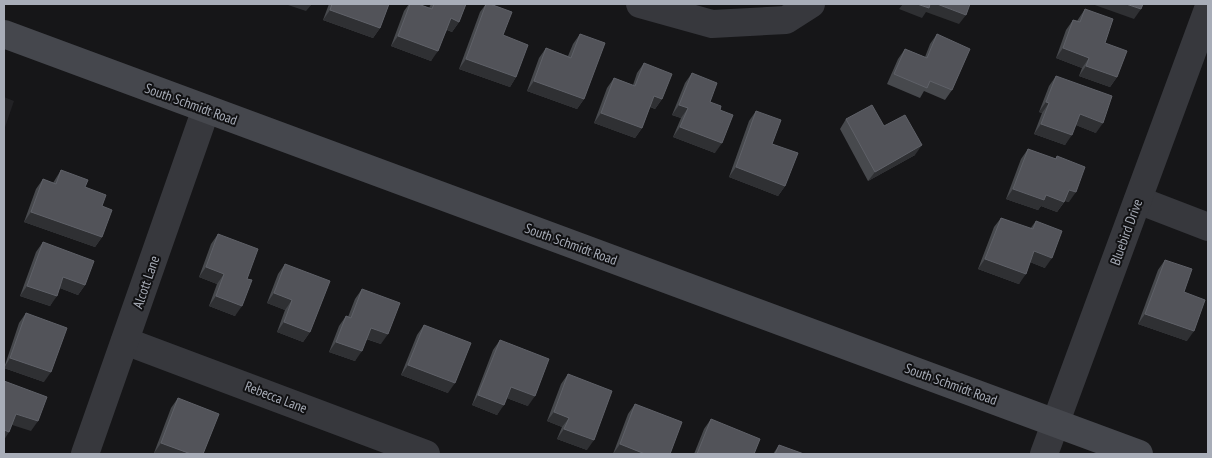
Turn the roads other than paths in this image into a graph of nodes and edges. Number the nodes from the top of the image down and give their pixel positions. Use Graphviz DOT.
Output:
graph roads {
  1 [pos="640,4"];
  2 [pos="811,4"];
  3 [pos="1208,9"];
  4 [pos="4,34"];
  5 [pos="206,109"];
  6 [pos="1138,200"];
  7 [pos="1208,227"];
  8 [pos="125,341"];
  9 [pos="1056,422"];
  10 [pos="86,454"];
  11 [pos="426,454"];
  12 [pos="1044,454"];
  13 [pos="1139,454"];
  1 -- 2 [label="street"];
  3 -- 6 [label="street, Bluebird Drive"];
  4 -- 5 [label="street, South Schmidt Road"];
  5 -- 8 [label="street, Alcott Lane"];
  5 -- 9 [label="street, South Schmidt Road"];
  6 -- 7 [label="street"];
  6 -- 9 [label="street, Bluebird Drive"];
  8 -- 10 [label="street, Alcott Lane"];
  8 -- 11 [label="street, Rebecca Lane"];
  9 -- 12 [label="street, Bluebird Drive"];
  9 -- 13 [label="street, South Schmidt Road"];
}
